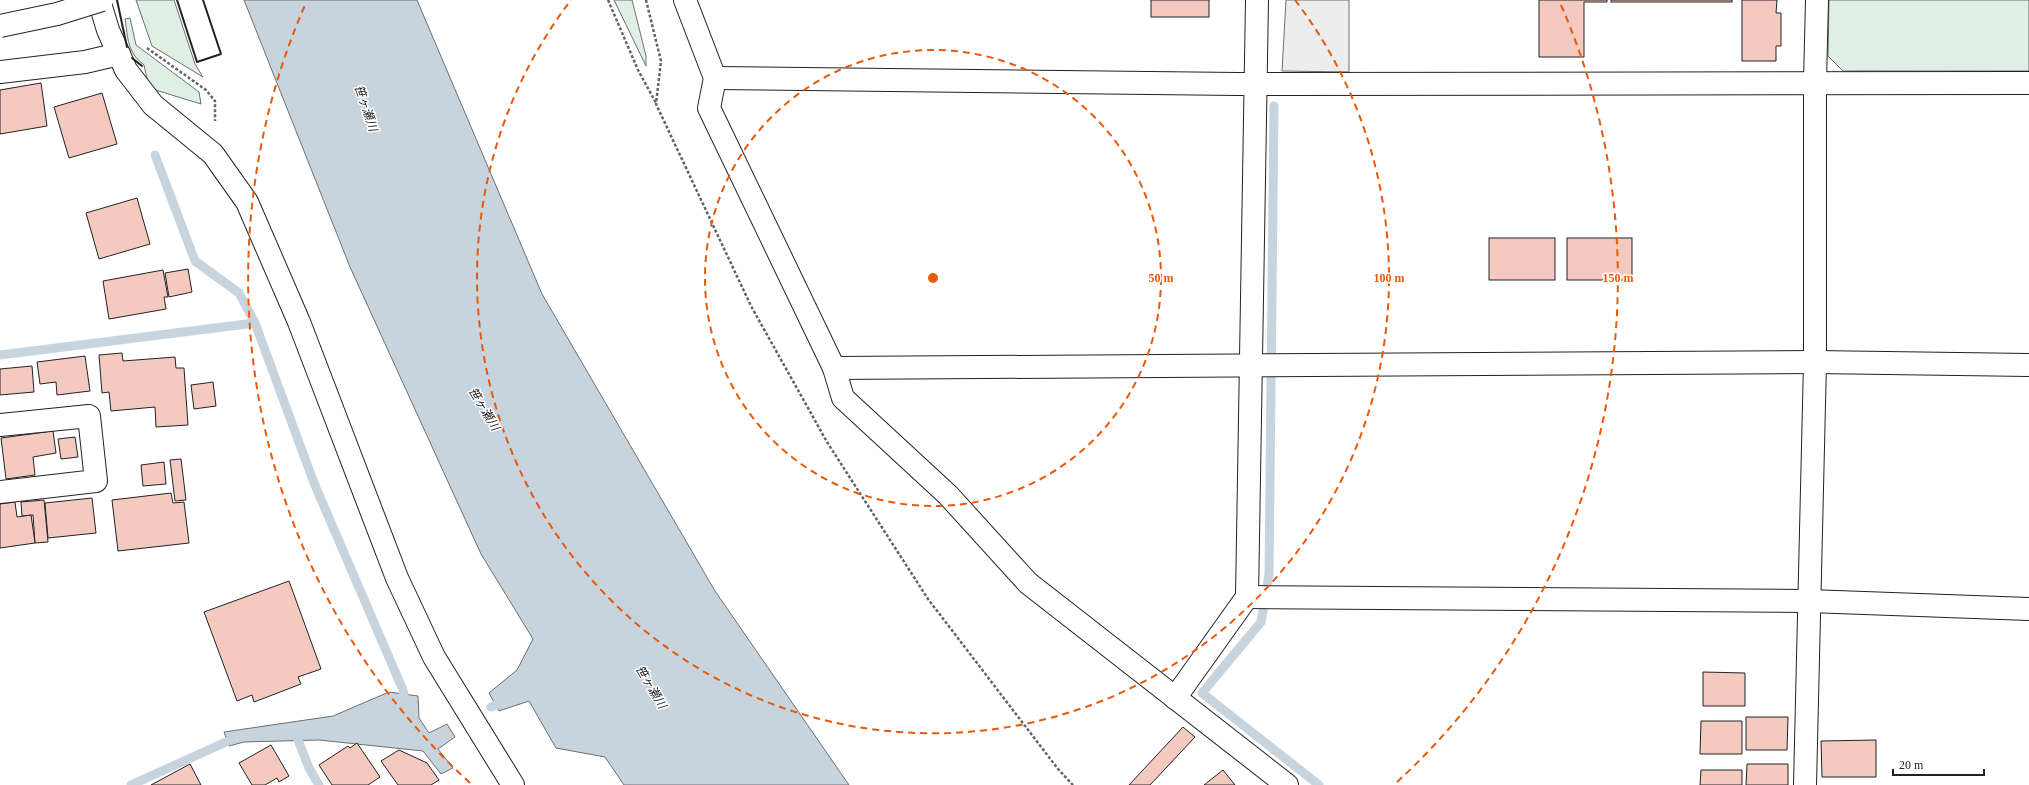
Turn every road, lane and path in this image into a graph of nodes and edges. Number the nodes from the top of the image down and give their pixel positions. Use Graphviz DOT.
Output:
graph roads {
  1 [pos="99,0"];
  2 [pos="102,0"];
  3 [pos="608,0"];
  4 [pos="646,0"];
  5 [pos="685,0"];
  6 [pos="1257,0"];
  7 [pos="1817,0"];
  8 [pos="0,26"];
  9 [pos="147,48"];
  10 [pos="119,54"];
  11 [pos="0,72"];
  12 [pos="715,78"];
  13 [pos="1815,82"];
  14 [pos="2029,83"];
  15 [pos="1255,84"];
  16 [pos="656,104"];
  17 [pos="213,154"];
  18 [pos="1815,362"];
  19 [pos="1263,365"];
  20 [pos="2029,365"];
  21 [pos="834,368"];
  22 [pos="0,425"];
  23 [pos="0,492"];
  24 [pos="1260,597"];
  25 [pos="1809,601"];
  26 [pos="2029,609"];
  27 [pos="1175,698"];
  28 [pos="513,785"];
  29 [pos="1073,785"];
  30 [pos="1287,785"];
  31 [pos="1805,785"];
  1 -- 10 [label="street"];
  2 -- 8 [label="street, bridge"];
  3 -- 16 [label="path"];
  4 -- 16 [label="path"];
  5 -- 12 [label="street"];
  6 -- 15 [label="street"];
  7 -- 13 [label="street"];
  9 -- 17 [label="path"];
  10 -- 11 [label="street"];
  10 -- 17 [label="street"];
  12 -- 15 [label="street"];
  12 -- 21 [label="street"];
  13 -- 14 [label="street"];
  13 -- 15 [label="street"];
  13 -- 18 [label="street"];
  15 -- 19 [label="street"];
  16 -- 29 [label="path"];
  17 -- 28 [label="street"];
  18 -- 19 [label="street"];
  18 -- 20 [label="street"];
  18 -- 25 [label="street"];
  19 -- 21 [label="street"];
  19 -- 24 [label="street"];
  21 -- 27 [label="street"];
  22 -- 23 [label="street"];
  24 -- 25 [label="street"];
  24 -- 27 [label="street"];
  25 -- 26 [label="street"];
  25 -- 31 [label="street"];
  27 -- 30 [label="street"];
}
